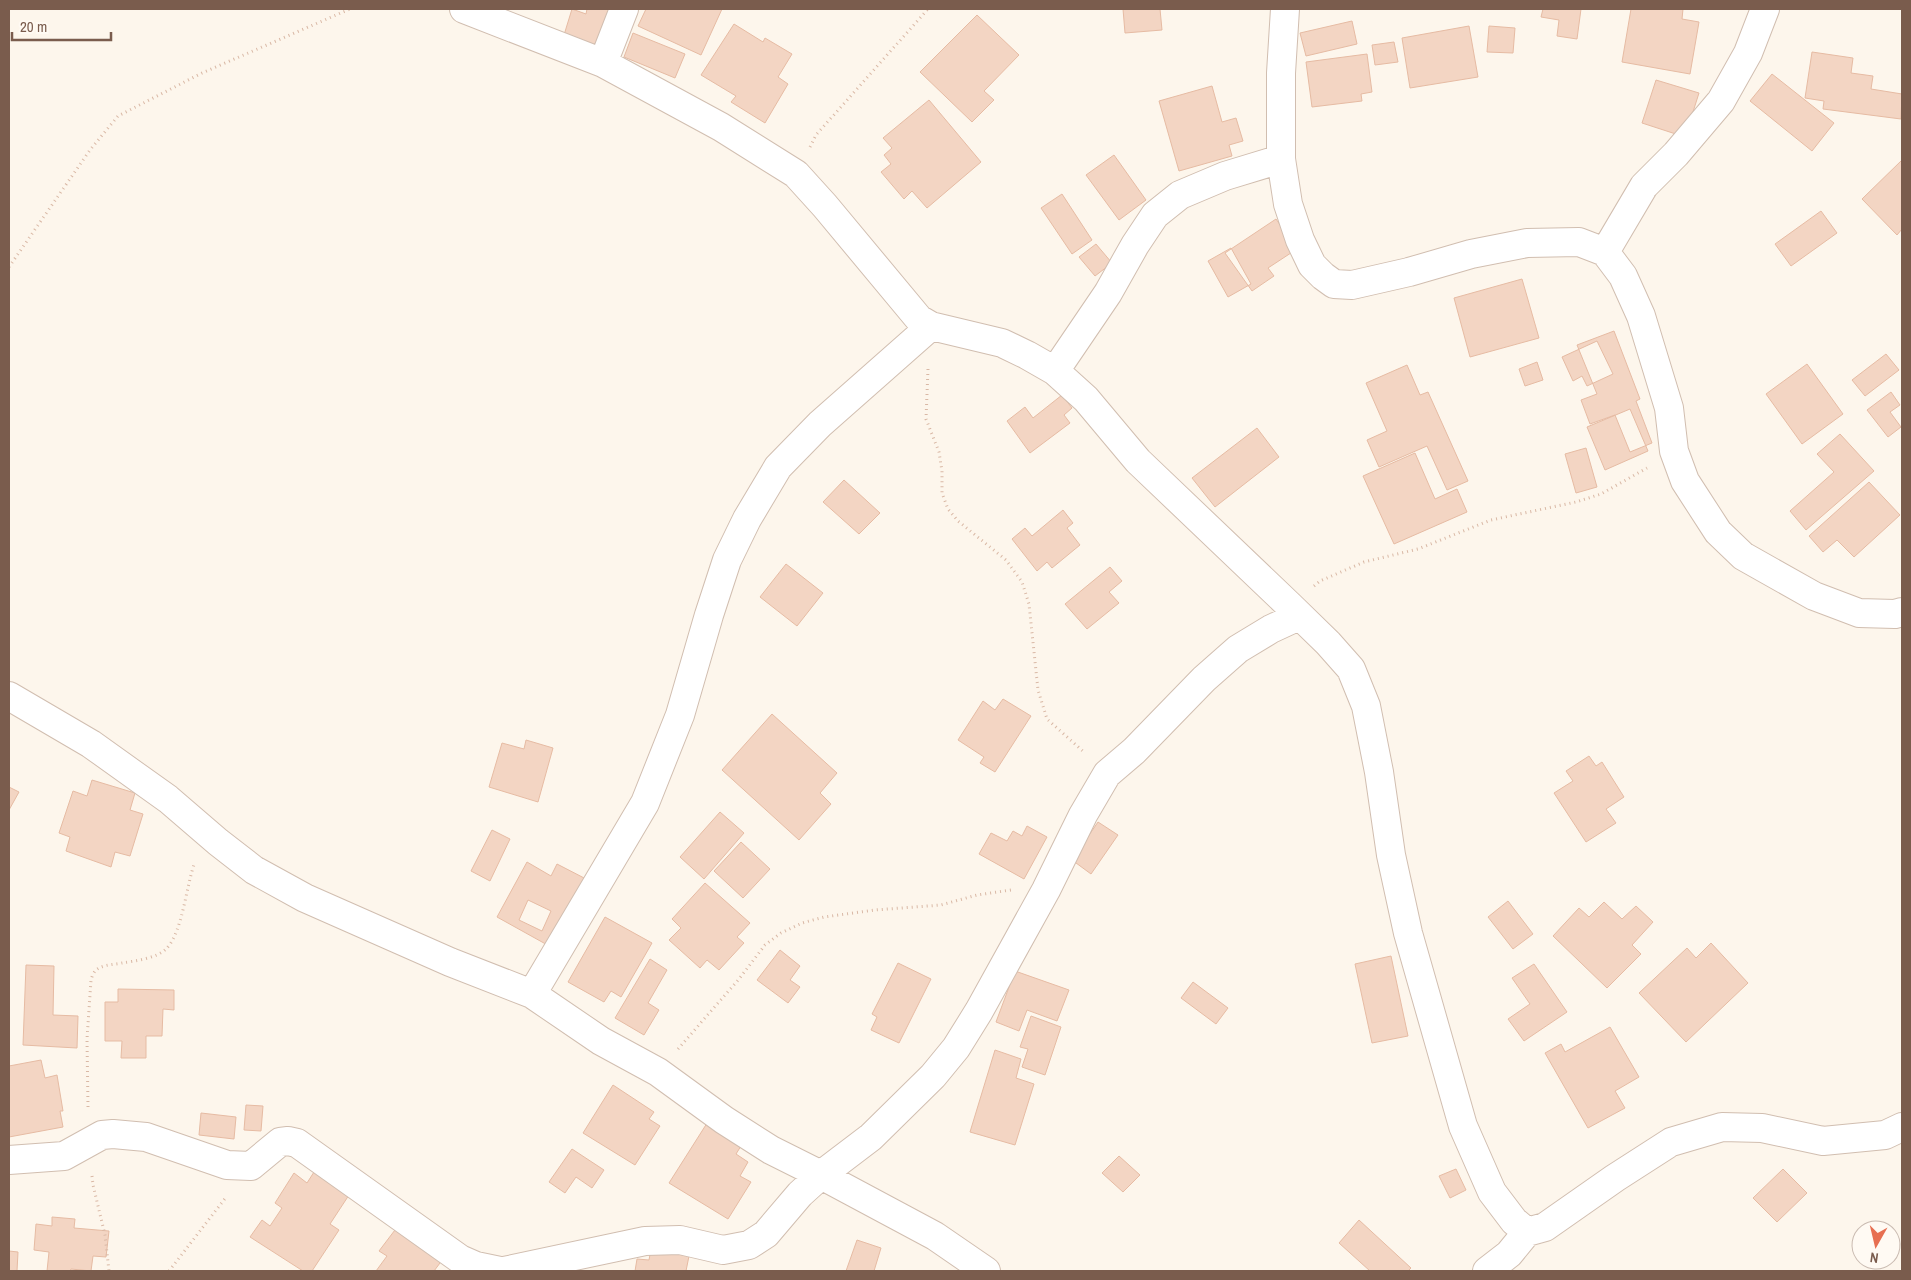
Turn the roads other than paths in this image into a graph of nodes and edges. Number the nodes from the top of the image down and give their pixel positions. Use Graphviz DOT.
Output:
graph roads {
  1 [pos="464,9"];
  2 [pos="624,9"];
  3 [pos="1285,9"];
  4 [pos="1765,9"];
  5 [pos="603,63"];
  6 [pos="1281,159"];
  7 [pos="1605,252"];
  8 [pos="924,332"];
  9 [pos="1055,371"];
  10 [pos="1295,611"];
  11 [pos="1902,612"];
  12 [pos="9,696"];
  13 [pos="532,994"];
  14 [pos="1902,1127"];
  15 [pos="9,1160"];
  16 [pos="821,1175"];
  17 [pos="1527,1232"];
  18 [pos="1496,1268"];
  19 [pos="500,1271"];
  20 [pos="504,1271"];
  21 [pos="986,1271"];
  1 -- 5 [label="street"];
  2 -- 5 [label="street"];
  3 -- 6 [label="street"];
  4 -- 7 [label="street"];
  5 -- 8 [label="street"];
  6 -- 7 [label="street"];
  6 -- 9 [label="street"];
  7 -- 11 [label="street"];
  8 -- 9 [label="street"];
  8 -- 13 [label="street"];
  9 -- 10 [label="street"];
  10 -- 16 [label="street"];
  10 -- 17 [label="street"];
  12 -- 13 [label="street"];
  13 -- 16 [label="street"];
  14 -- 17 [label="street"];
  15 -- 19 [label="street"];
  16 -- 20 [label="street"];
  16 -- 21 [label="street"];
  17 -- 18 [label="street"];
}
